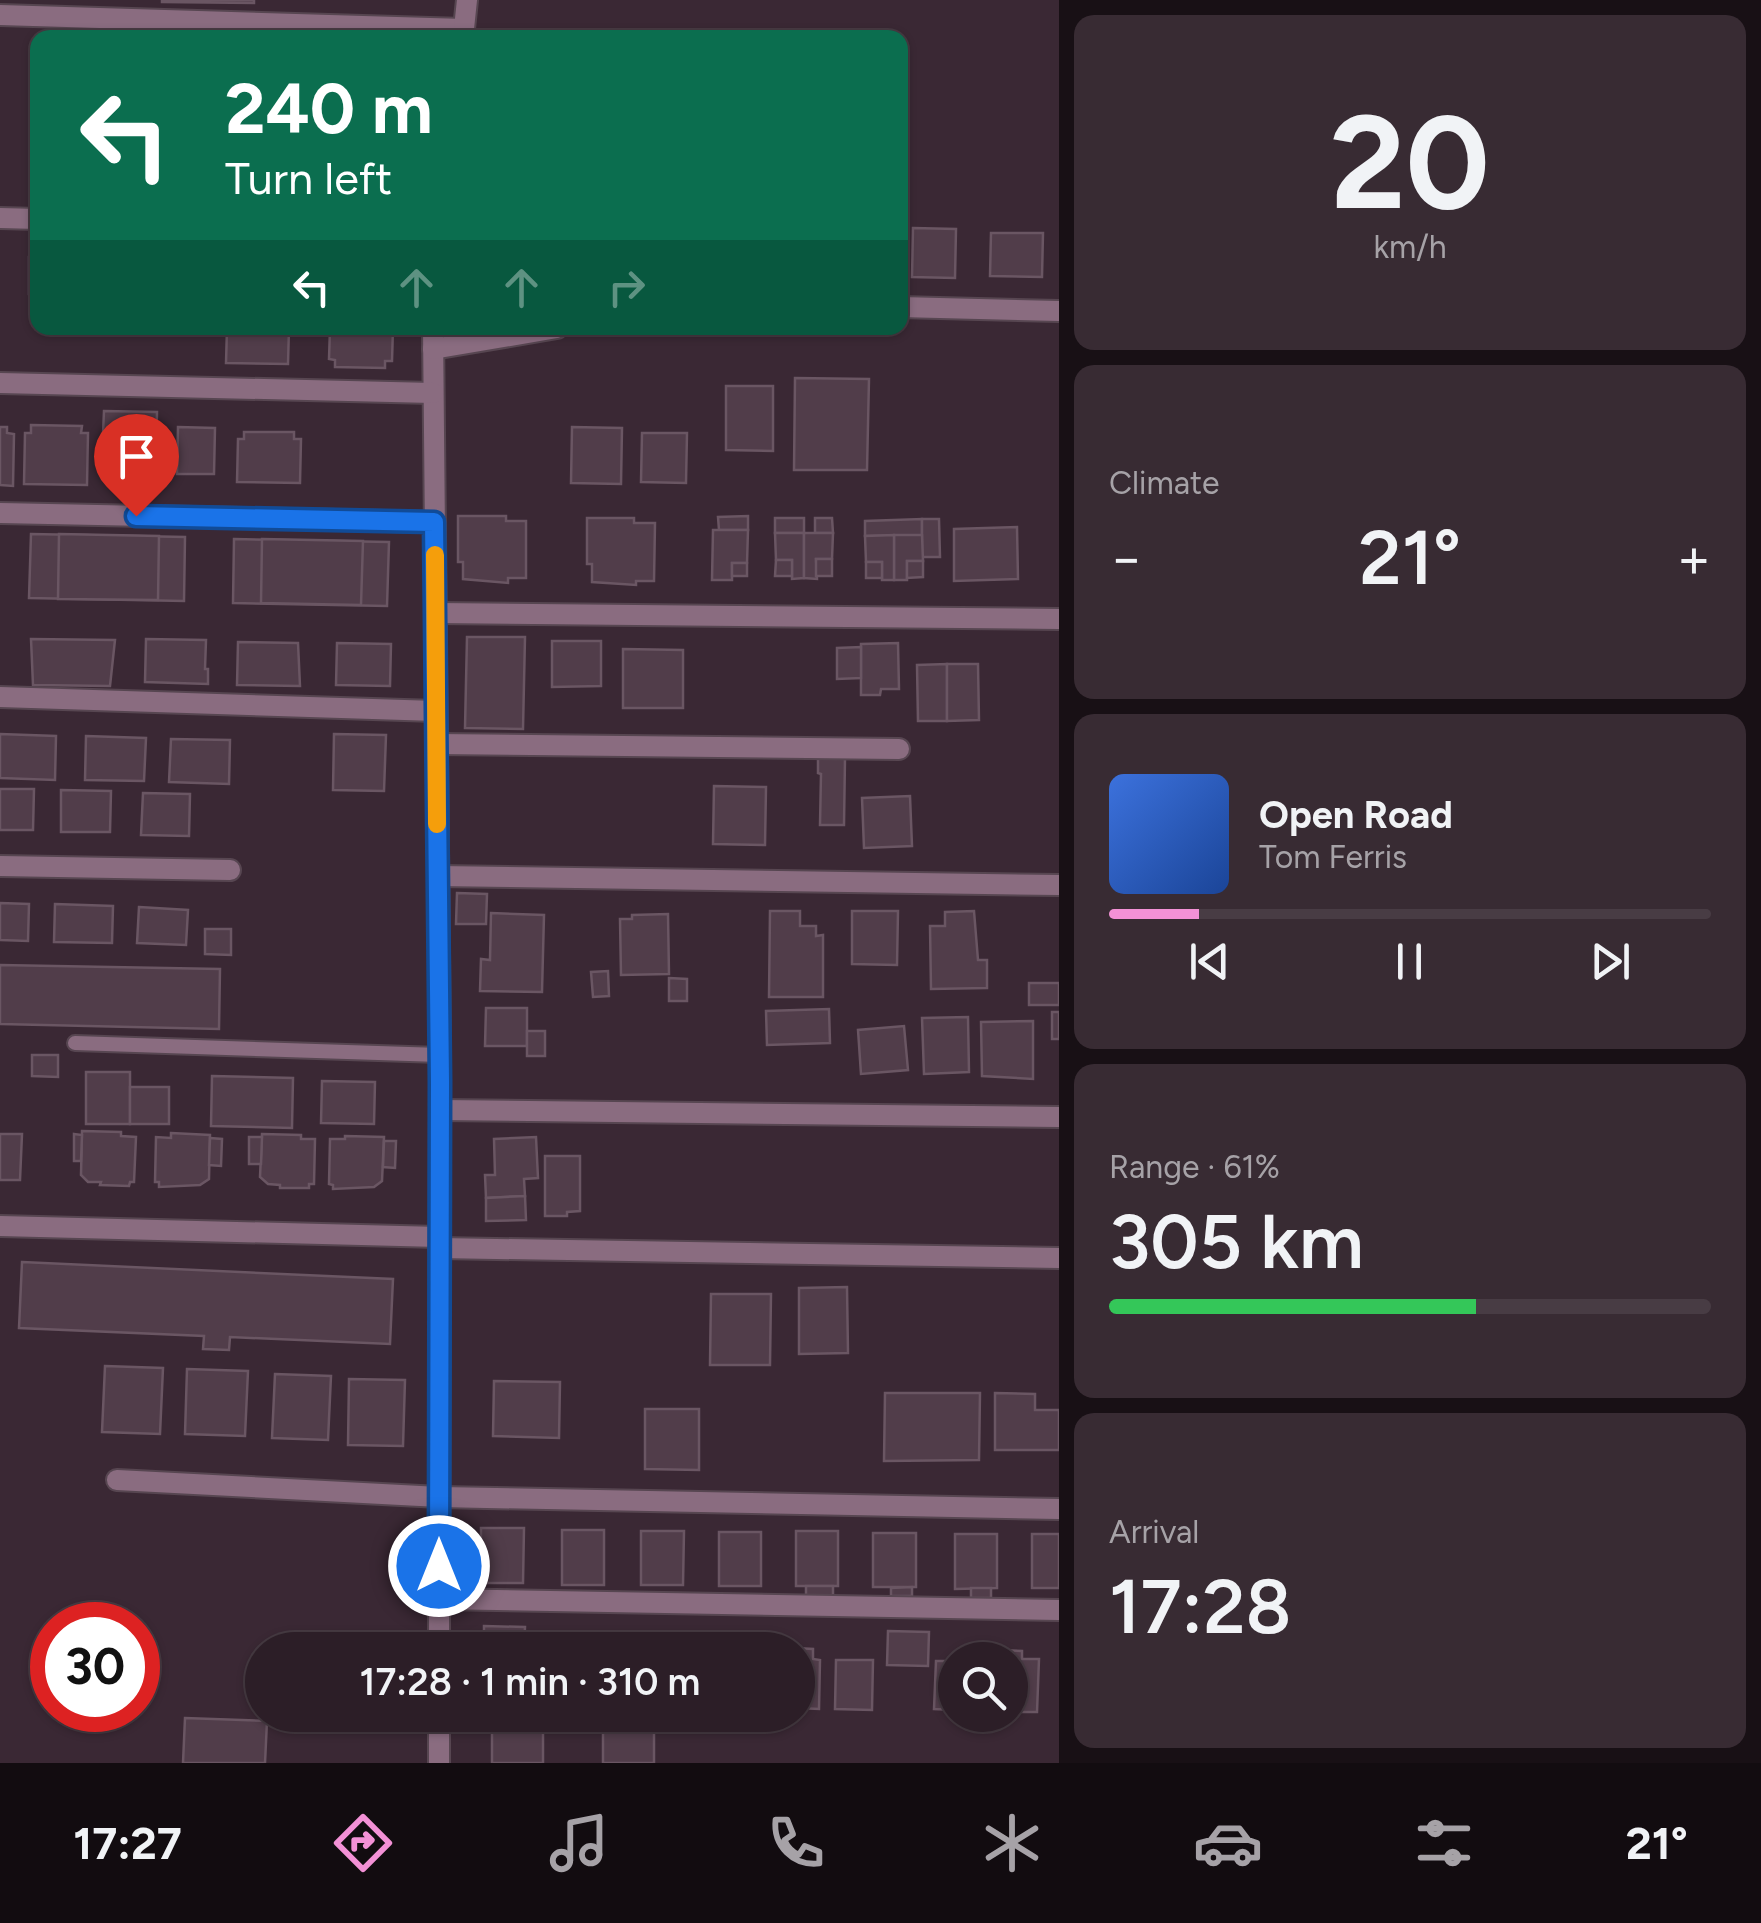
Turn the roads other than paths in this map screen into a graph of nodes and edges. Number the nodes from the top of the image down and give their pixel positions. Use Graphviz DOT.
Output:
graph roads {
  1 [pos="467,0"];
  2 [pos="0,16"];
  3 [pos="381,30"];
  4 [pos="463,30"];
  5 [pos="0,218"];
  6 [pos="30,219"];
  7 [pos="908,307"];
  8 [pos="1058,311"];
  9 [pos="471,335"];
  10 [pos="434,338"];
  11 [pos="0,383"];
  12 [pos="433,393"];
  13 [pos="0,512"];
  14 [pos="434,522"];
  15 [pos="436,613"];
  16 [pos="1058,620"];
  17 [pos="0,696"];
  18 [pos="436,711"];
  19 [pos="436,744"];
  20 [pos="899,749"];
  21 [pos="0,866"];
  22 [pos="230,870"];
  23 [pos="438,876"];
  24 [pos="1058,886"];
  25 [pos="74,1043"];
  26 [pos="440,1055"];
  27 [pos="440,1110"];
  28 [pos="1058,1117"];
  29 [pos="0,1226"];
  30 [pos="439,1242"];
  31 [pos="1058,1258"];
  32 [pos="117,1480"];
  33 [pos="439,1497"];
  34 [pos="1058,1509"];
  35 [pos="439,1600"];
  36 [pos="1058,1610"];
  37 [pos="439,1632"];
  38 [pos="439,1732"];
  39 [pos="439,1763"];
  1 -- 4 [label="street"];
  2 -- 3 [label="street"];
  5 -- 6 [label="street"];
  7 -- 8 [label="street"];
  9 -- 10 [label="street"];
  10 -- 12 [label="street"];
  11 -- 12 [label="street"];
  12 -- 14 [label="street"];
  13 -- 14 [label="street"];
  14 -- 15 [label="street"];
  15 -- 16 [label="street"];
  15 -- 18 [label="street"];
  17 -- 18 [label="street"];
  18 -- 19 [label="street"];
  19 -- 20 [label="street"];
  19 -- 23 [label="street"];
  21 -- 22 [label="street"];
  23 -- 24 [label="street"];
  23 -- 26 [label="street"];
  25 -- 26 [label="lane"];
  26 -- 27 [label="street"];
  27 -- 28 [label="street"];
  27 -- 30 [label="street"];
  29 -- 30 [label="street"];
  30 -- 31 [label="street"];
  30 -- 33 [label="street"];
  32 -- 33 [label="street"];
  33 -- 34 [label="street"];
  33 -- 35 [label="street"];
  35 -- 36 [label="street"];
  35 -- 37 [label="street"];
  38 -- 39 [label="street"];
}
